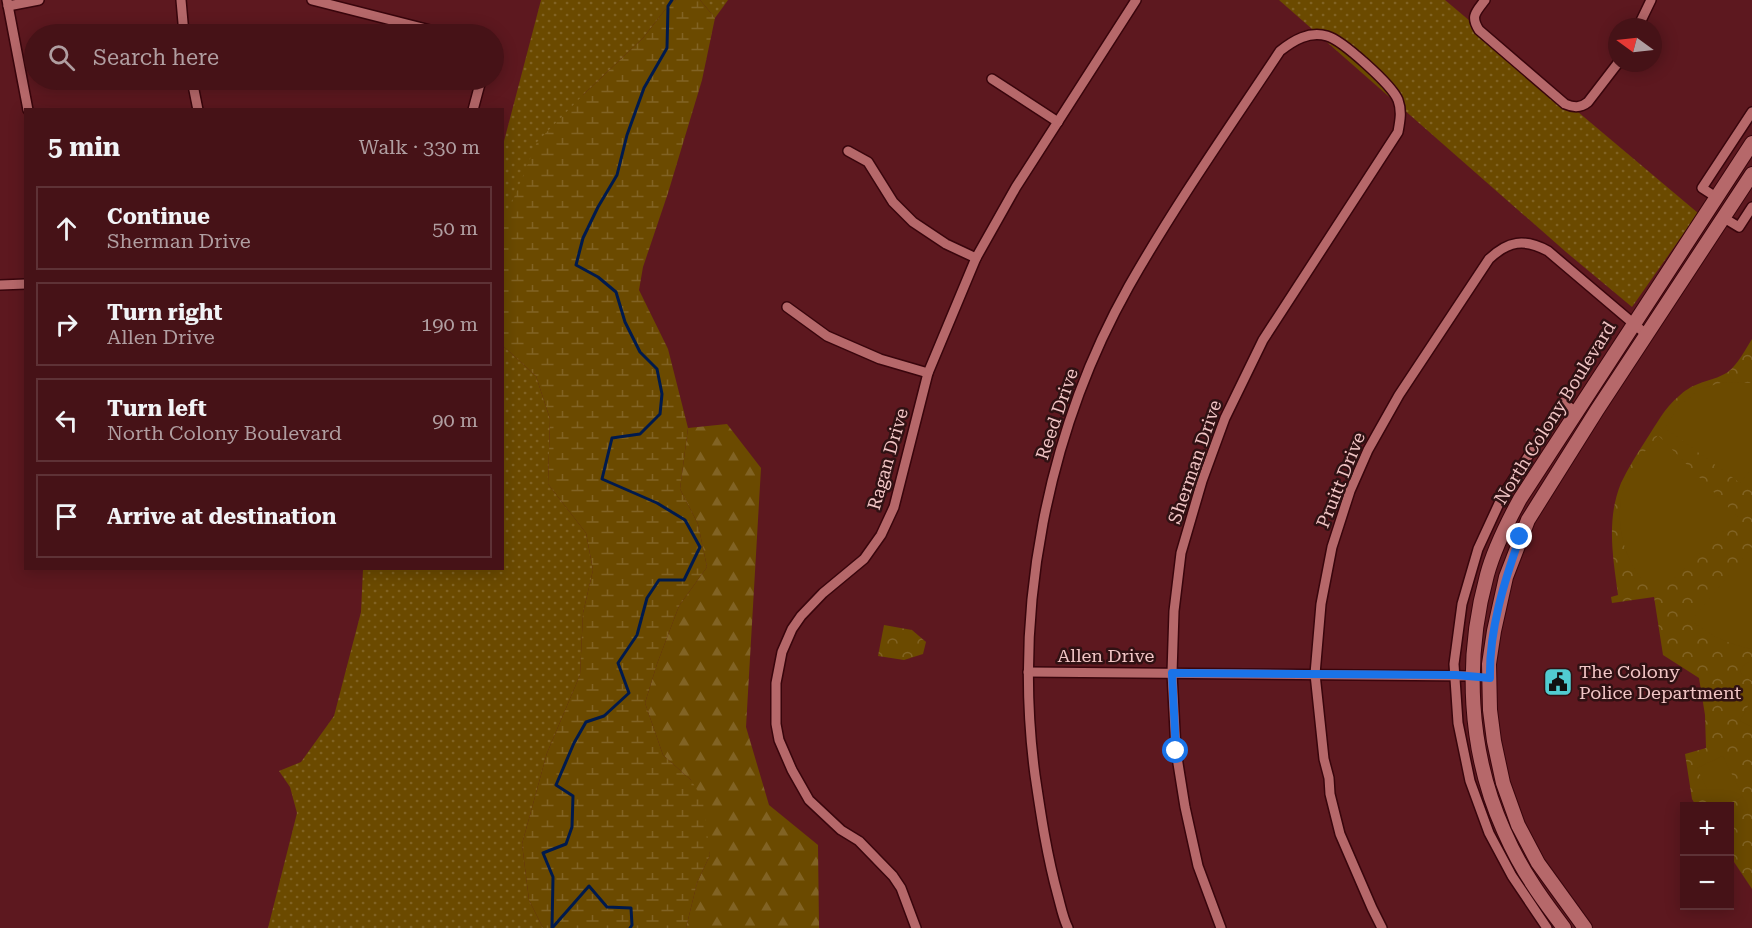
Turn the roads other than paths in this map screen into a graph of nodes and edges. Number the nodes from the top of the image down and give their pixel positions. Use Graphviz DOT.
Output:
graph roads {
  1 [pos="39,0"];
  2 [pos="181,0"];
  3 [pos="312,0"];
  4 [pos="1136,0"];
  5 [pos="1485,0"];
  6 [pos="1651,0"];
  7 [pos="8,3"];
  8 [pos="1642,18"];
  9 [pos="183,24"];
  10 [pos="407,24"];
  11 [pos="1362,61"];
  12 [pos="1611,72"];
  13 [pos="992,79"];
  14 [pos="24,89"];
  15 [pos="24,90"];
  16 [pos="194,90"];
  17 [pos="478,90"];
  18 [pos="28,108"];
  19 [pos="198,108"];
  20 [pos="474,108"];
  21 [pos="1752,112"];
  22 [pos="1058,122"];
  23 [pos="1752,143"];
  24 [pos="848,151"];
  25 [pos="1752,174"];
  26 [pos="1716,197"];
  27 [pos="1752,207"];
  28 [pos="1724,218"];
  29 [pos="976,258"];
  30 [pos="24,284"];
  31 [pos="0,285"];
  32 [pos="787,307"];
  33 [pos="1634,323"];
  34 [pos="1647,335"];
  35 [pos="928,374"];
  36 [pos="1576,412"];
  37 [pos="1028,672"];
  38 [pos="1172,673"];
  39 [pos="1315,674"];
  40 [pos="1454,675"];
  41 [pos="1472,676"];
  42 [pos="1490,678"];
  43 [pos="916,928"];
  44 [pos="1068,928"];
  45 [pos="1221,928"];
  46 [pos="1382,928"];
  47 [pos="1547,928"];
  48 [pos="1564,928"];
  49 [pos="1585,928"];
  1 -- 7 [label="street"];
  2 -- 9 [label="street"];
  3 -- 10 [label="street"];
  4 -- 22 [label="street, Ragan Drive"];
  5 -- 12 [label="street"];
  6 -- 8 [label="street"];
  7 -- 14 [label="street"];
  11 -- 37 [label="street, Reed Drive"];
  11 -- 38 [label="street, Sherman Drive"];
  13 -- 22 [label="street"];
  15 -- 18 [label="street"];
  16 -- 19 [label="street"];
  17 -- 20 [label="street"];
  21 -- 26 [label="street"];
  22 -- 29 [label="street, Ragan Drive"];
  23 -- 26 [label="main road, North Colony Boulevard"];
  24 -- 29 [label="street"];
  25 -- 28 [label="main road, North Colony Boulevard"];
  26 -- 33 [label="main road, North Colony Boulevard"];
  27 -- 28 [label="street"];
  28 -- 34 [label="main road, North Colony Boulevard"];
  29 -- 35 [label="street, Ragan Drive"];
  30 -- 31 [label="street"];
  32 -- 35 [label="street"];
  33 -- 34 [label="street, Pruitt Drive"];
  33 -- 36 [label="main road, North Colony Boulevard"];
  33 -- 39 [label="street, Pruitt Drive"];
  34 -- 42 [label="main road, North Colony Boulevard"];
  35 -- 43 [label="street, Ragan Drive"];
  36 -- 40 [label="street"];
  36 -- 41 [label="main road, North Colony Boulevard"];
  37 -- 38 [label="street, Allen Drive"];
  37 -- 44 [label="street, Reed Drive"];
  38 -- 39 [label="street, Allen Drive"];
  38 -- 45 [label="street, Sherman Drive"];
  39 -- 40 [label="street, Allen Drive"];
  39 -- 46 [label="street, Pruitt Drive"];
  40 -- 41 [label="street, Allen Drive"];
  40 -- 47 [label="street"];
  41 -- 42 [label="main road"];
  41 -- 48 [label="main road, North Colony Boulevard"];
  42 -- 49 [label="main road, North Colony Boulevard"];
}
